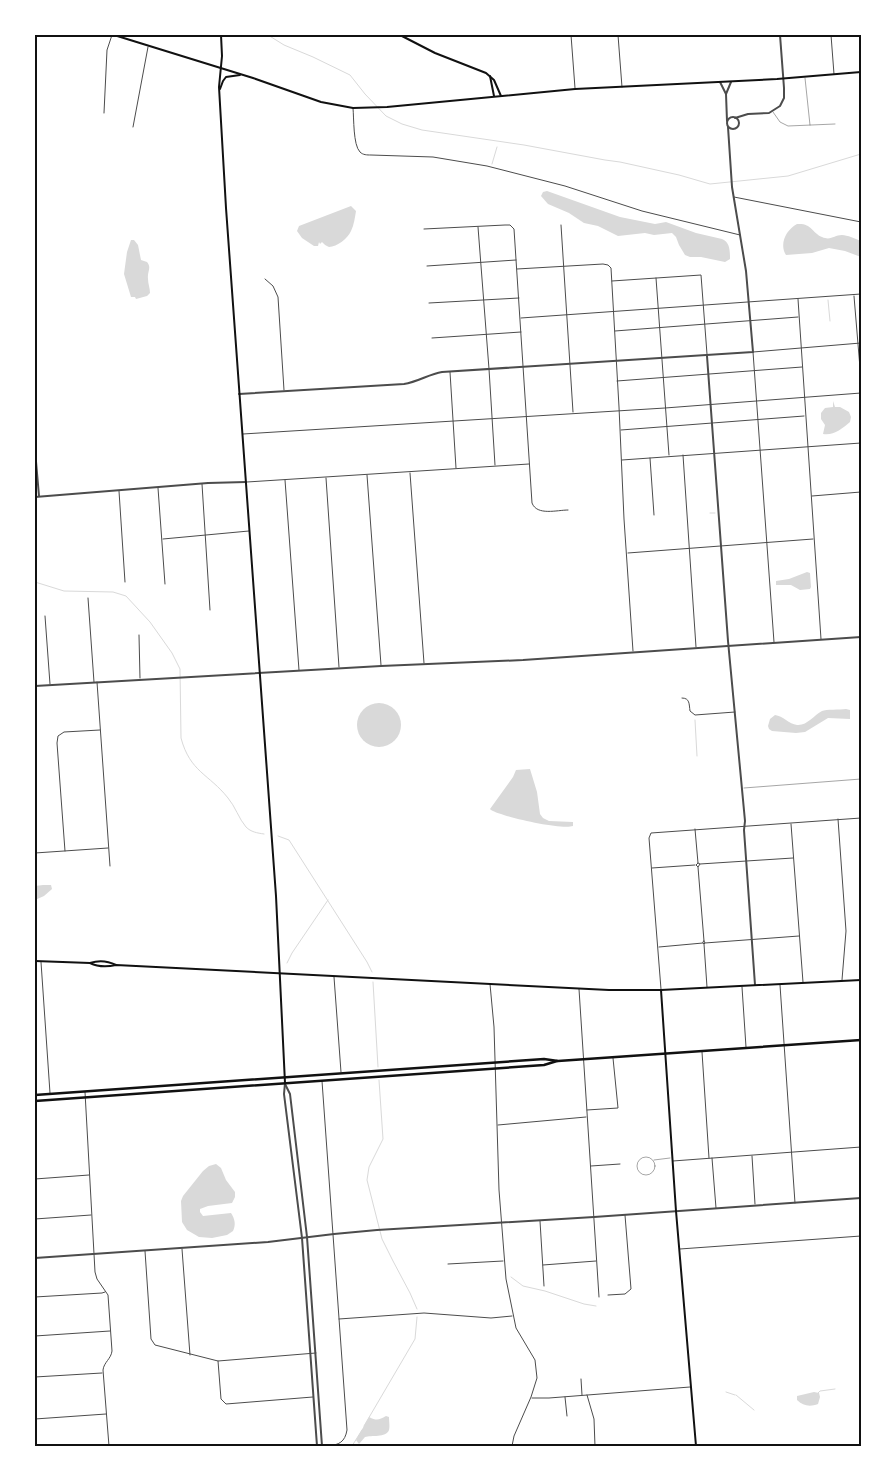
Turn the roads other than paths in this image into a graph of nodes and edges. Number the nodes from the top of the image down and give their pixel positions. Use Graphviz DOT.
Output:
graph roads {
  1 [pos="113,35"];
  2 [pos="221,35"];
  3 [pos="400,35"];
  4 [pos="571,35"];
  5 [pos="618,35"];
  6 [pos="780,35"];
  7 [pos="831,35"];
  8 [pos="148,46"];
  9 [pos="220,68"];
  10 [pos="861,72"];
  11 [pos="834,74"];
  12 [pos="243,75"];
  13 [pos="490,76"];
  14 [pos="804,76"];
  15 [pos="784,78"];
  16 [pos="720,81"];
  17 [pos="731,81"];
  18 [pos="622,87"];
  19 [pos="575,89"];
  20 [pos="219,94"];
  21 [pos="726,94"];
  22 [pos="494,96"];
  23 [pos="501,96"];
  24 [pos="354,108"];
  25 [pos="727,110"];
  26 [pos="772,111"];
  27 [pos="104,113"];
  28 [pos="734,117"];
  29 [pos="742,117"];
  30 [pos="727,121"];
  31 [pos="738,122"];
  32 [pos="835,124"];
  33 [pos="728,126"];
  34 [pos="810,126"];
  35 [pos="133,127"];
  36 [pos="734,128"];
  37 [pos="728,134"];
  38 [pos="733,197"];
  39 [pos="861,222"];
  40 [pos="561,225"];
  41 [pos="478,226"];
  42 [pos="424,229"];
  43 [pos="740,234"];
  44 [pos="516,260"];
  45 [pos="480,263"];
  46 [pos="427,266"];
  47 [pos="565,266"];
  48 [pos="517,269"];
  49 [pos="656,278"];
  50 [pos="265,279"];
  51 [pos="611,281"];
  52 [pos="854,294"];
  53 [pos="861,294"];
  54 [pos="519,298"];
  55 [pos="798,299"];
  56 [pos="483,300"];
  57 [pos="749,302"];
  58 [pos="428,303"];
  59 [pos="704,306"];
  60 [pos="658,309"];
  61 [pos="613,312"];
  62 [pos="568,315"];
  63 [pos="799,317"];
  64 [pos="521,318"];
  65 [pos="751,320"];
  66 [pos="705,324"];
  67 [pos="659,327"];
  68 [pos="614,331"];
  69 [pos="522,332"];
  70 [pos="487,334"];
  71 [pos="432,338"];
  72 [pos="861,343"];
  73 [pos="858,344"];
  74 [pos="801,348"];
  75 [pos="753,352"];
  76 [pos="707,356"];
  77 [pos="662,359"];
  78 [pos="616,361"];
  79 [pos="570,364"];
  80 [pos="523,367"];
  81 [pos="803,367"];
  82 [pos="489,369"];
  83 [pos="754,370"];
  84 [pos="450,371"];
  85 [pos="708,374"];
  86 [pos="663,377"];
  87 [pos="861,380"];
  88 [pos="618,381"];
  89 [pos="284,391"];
  90 [pos="861,393"];
  91 [pos="239,394"];
  92 [pos="805,398"];
  93 [pos="757,401"];
  94 [pos="711,405"];
  95 [pos="665,408"];
  96 [pos="619,411"];
  97 [pos="573,413"];
  98 [pos="526,416"];
  99 [pos="805,416"];
  100 [pos="492,418"];
  101 [pos="758,420"];
  102 [pos="453,421"];
  103 [pos="712,423"];
  104 [pos="666,427"];
  105 [pos="620,430"];
  106 [pos="242,434"];
  107 [pos="861,442"];
  108 [pos="807,447"];
  109 [pos="760,449"];
  110 [pos="35,450"];
  111 [pos="714,453"];
  112 [pos="683,455"];
  113 [pos="669,456"];
  114 [pos="650,458"];
  115 [pos="622,460"];
  116 [pos="529,464"];
  117 [pos="495,466"];
  118 [pos="456,469"];
  119 [pos="410,472"];
  120 [pos="367,475"];
  121 [pos="326,478"];
  122 [pos="285,480"];
  123 [pos="246,482"];
  124 [pos="202,484"];
  125 [pos="158,488"];
  126 [pos="119,490"];
  127 [pos="861,492"];
  128 [pos="39,496"];
  129 [pos="811,496"];
  130 [pos="35,497"];
  131 [pos="568,510"];
  132 [pos="654,514"];
  133 [pos="249,531"];
  134 [pos="205,535"];
  135 [pos="162,539"];
  136 [pos="814,539"];
  137 [pos="767,542"];
  138 [pos="721,546"];
  139 [pos="689,548"];
  140 [pos="626,553"];
  141 [pos="126,582"];
  142 [pos="165,584"];
  143 [pos="88,598"];
  144 [pos="210,610"];
  145 [pos="45,616"];
  146 [pos="139,635"];
  147 [pos="861,637"];
  148 [pos="821,639"];
  149 [pos="774,643"];
  150 [pos="729,646"];
  151 [pos="696,648"];
  152 [pos="633,652"];
  153 [pos="424,664"];
  154 [pos="380,666"];
  155 [pos="339,668"];
  156 [pos="299,671"];
  157 [pos="260,672"];
  158 [pos="140,679"];
  159 [pos="95,682"];
  160 [pos="50,684"];
  161 [pos="35,686"];
  162 [pos="682,698"];
  163 [pos="735,712"];
  164 [pos="100,730"];
  165 [pos="861,779"];
  166 [pos="742,788"];
  167 [pos="861,818"];
  168 [pos="838,819"];
  169 [pos="791,823"];
  170 [pos="744,826"];
  171 [pos="695,829"];
  172 [pos="109,848"];
  173 [pos="65,851"];
  174 [pos="35,853"];
  175 [pos="794,858"];
  176 [pos="746,862"];
  177 [pos="698,865"];
  178 [pos="110,866"];
  179 [pos="651,868"];
  180 [pos="800,936"];
  181 [pos="752,939"];
  182 [pos="704,943"];
  183 [pos="657,947"];
  184 [pos="35,961"];
  185 [pos="41,962"];
  186 [pos="90,964"];
  187 [pos="116,965"];
  188 [pos="280,973"];
  189 [pos="334,976"];
  190 [pos="861,980"];
  191 [pos="842,981"];
  192 [pos="803,983"];
  193 [pos="490,984"];
  194 [pos="780,984"];
  195 [pos="755,985"];
  196 [pos="742,986"];
  197 [pos="707,987"];
  198 [pos="578,988"];
  199 [pos="661,990"];
  200 [pos="861,1040"];
  201 [pos="784,1045"];
  202 [pos="746,1048"];
  203 [pos="702,1051"];
  204 [pos="666,1053"];
  205 [pos="613,1057"];
  206 [pos="583,1059"];
  207 [pos="558,1061"];
  208 [pos="495,1062"];
  209 [pos="411,1068"];
  210 [pos="496,1068"];
  211 [pos="341,1073"];
  212 [pos="347,1073"];
  213 [pos="411,1074"];
  214 [pos="285,1077"];
  215 [pos="343,1079"];
  216 [pos="322,1081"];
  217 [pos="285,1083"];
  218 [pos="85,1092"];
  219 [pos="50,1094"];
  220 [pos="35,1095"];
  221 [pos="85,1098"];
  222 [pos="35,1101"];
  223 [pos="586,1110"];
  224 [pos="587,1117"];
  225 [pos="497,1125"];
  226 [pos="861,1147"];
  227 [pos="791,1152"];
  228 [pos="752,1155"];
  229 [pos="709,1158"];
  230 [pos="712,1158"];
  231 [pos="672,1159"];
  232 [pos="654,1160"];
  233 [pos="620,1164"];
  234 [pos="590,1166"];
  235 [pos="89,1175"];
  236 [pos="35,1179"];
  237 [pos="861,1198"];
  238 [pos="795,1203"];
  239 [pos="755,1206"];
  240 [pos="716,1208"];
  241 [pos="676,1211"];
  242 [pos="92,1215"];
  243 [pos="625,1215"];
  244 [pos="594,1217"];
  245 [pos="35,1219"];
  246 [pos="540,1220"];
  247 [pos="501,1223"];
  248 [pos="334,1234"];
  249 [pos="861,1236"];
  250 [pos="307,1237"];
  251 [pos="302,1238"];
  252 [pos="182,1248"];
  253 [pos="680,1249"];
  254 [pos="145,1250"];
  255 [pos="94,1254"];
  256 [pos="35,1258"];
  257 [pos="504,1261"];
  258 [pos="597,1261"];
  259 [pos="448,1264"];
  260 [pos="543,1265"];
  261 [pos="544,1286"];
  262 [pos="106,1291"];
  263 [pos="608,1295"];
  264 [pos="599,1297"];
  265 [pos="35,1298"];
  266 [pos="513,1316"];
  267 [pos="339,1318"];
  268 [pos="111,1331"];
  269 [pos="35,1336"];
  270 [pos="311,1354"];
  271 [pos="316,1354"];
  272 [pos="190,1355"];
  273 [pos="218,1360"];
  274 [pos="103,1373"];
  275 [pos="35,1377"];
  276 [pos="581,1379"];
  277 [pos="691,1387"];
  278 [pos="582,1395"];
  279 [pos="587,1395"];
  280 [pos="565,1396"];
  281 [pos="314,1397"];
  282 [pos="531,1397"];
  283 [pos="106,1414"];
  284 [pos="567,1416"];
  285 [pos="35,1419"];
  286 [pos="109,1446"];
  287 [pos="256,1446"];
  288 [pos="286,1446"];
  289 [pos="317,1446"];
  290 [pos="322,1446"];
  291 [pos="328,1446"];
  292 [pos="512,1446"];
  293 [pos="595,1446"];
  294 [pos="696,1446"];
  1 -- 8 [label="main road"];
  1 -- 27 [label="street"];
  2 -- 9 [label="main road"];
  3 -- 13 [label="main road"];
  4 -- 19 [label="street"];
  5 -- 18 [label="street"];
  6 -- 15 [label="street"];
  7 -- 11 [label="street"];
  8 -- 9 [label="main road"];
  8 -- 35 [label="street"];
  9 -- 12 [label="main road"];
  9 -- 20 [label="main road"];
  10 -- 11 [label="main road"];
  11 -- 14 [label="main road"];
  12 -- 20 [label="main road"];
  12 -- 24 [label="main road"];
  13 -- 22 [label="main road"];
  13 -- 23 [label="main road"];
  14 -- 15 [label="main road"];
  14 -- 34 [label="lane"];
  15 -- 17 [label="main road"];
  15 -- 26 [label="street"];
  16 -- 17 [label="main road"];
  16 -- 18 [label="main road"];
  16 -- 21 [label="street"];
  17 -- 21 [label="street"];
  18 -- 19 [label="main road"];
  19 -- 23 [label="main road"];
  20 -- 91 [label="main road"];
  21 -- 25 [label="street"];
  22 -- 23 [label="main road"];
  22 -- 24 [label="main road"];
  24 -- 43 [label="street"];
  25 -- 28 [label="street"];
  25 -- 30 [label="street"];
  26 -- 29 [label="street"];
  26 -- 34 [label="lane"];
  28 -- 29 [label="street"];
  28 -- 30 [label="street"];
  28 -- 31 [label="street"];
  29 -- 31 [label="street"];
  30 -- 33 [label="street"];
  31 -- 36 [label="street"];
  32 -- 34 [label="lane"];
  33 -- 36 [label="street"];
  33 -- 37 [label="street"];
  36 -- 37 [label="street"];
  37 -- 38 [label="street"];
  38 -- 39 [label="street"];
  38 -- 43 [label="street"];
  40 -- 47 [label="street"];
  41 -- 42 [label="street"];
  41 -- 44 [label="street"];
  41 -- 45 [label="street"];
  43 -- 57 [label="street"];
  44 -- 45 [label="street"];
  44 -- 48 [label="street"];
  45 -- 46 [label="street"];
  45 -- 56 [label="street"];
  47 -- 48 [label="street"];
  47 -- 51 [label="street"];
  47 -- 62 [label="street"];
  48 -- 54 [label="street"];
  49 -- 51 [label="street"];
  49 -- 59 [label="street"];
  49 -- 60 [label="street"];
  50 -- 89 [label="street"];
  51 -- 61 [label="street"];
  52 -- 53 [label="street"];
  52 -- 55 [label="street"];
  52 -- 73 [label="street"];
  54 -- 56 [label="street"];
  54 -- 64 [label="street"];
  55 -- 57 [label="street"];
  55 -- 63 [label="street"];
  56 -- 58 [label="street"];
  56 -- 70 [label="street"];
  57 -- 59 [label="street"];
  57 -- 65 [label="street"];
  59 -- 60 [label="street"];
  59 -- 66 [label="street"];
  60 -- 61 [label="street"];
  60 -- 67 [label="street"];
  61 -- 62 [label="street"];
  61 -- 68 [label="street"];
  62 -- 64 [label="street"];
  62 -- 79 [label="street"];
  63 -- 65 [label="street"];
  63 -- 74 [label="street"];
  64 -- 69 [label="street"];
  65 -- 66 [label="street"];
  65 -- 75 [label="street"];
  66 -- 67 [label="street"];
  66 -- 76 [label="street"];
  67 -- 68 [label="street"];
  67 -- 77 [label="street"];
  68 -- 78 [label="street"];
  69 -- 70 [label="street"];
  69 -- 80 [label="street"];
  70 -- 71 [label="street"];
  70 -- 82 [label="street"];
  72 -- 73 [label="street"];
  73 -- 74 [label="street"];
  73 -- 87 [label="street"];
  74 -- 75 [label="street"];
  74 -- 81 [label="street"];
  75 -- 76 [label="street"];
  75 -- 83 [label="street"];
  76 -- 77 [label="street"];
  76 -- 85 [label="street"];
  77 -- 78 [label="street"];
  77 -- 86 [label="street"];
  78 -- 79 [label="street"];
  78 -- 88 [label="street"];
  79 -- 80 [label="street"];
  79 -- 97 [label="street"];
  80 -- 82 [label="street"];
  80 -- 98 [label="street"];
  81 -- 83 [label="street"];
  81 -- 92 [label="street"];
  82 -- 84 [label="street"];
  82 -- 100 [label="street"];
  83 -- 85 [label="street"];
  83 -- 93 [label="street"];
  84 -- 89 [label="street"];
  84 -- 102 [label="street"];
  85 -- 86 [label="street"];
  85 -- 94 [label="street"];
  86 -- 88 [label="street"];
  86 -- 95 [label="street"];
  88 -- 96 [label="street"];
  89 -- 91 [label="street"];
  90 -- 92 [label="street"];
  91 -- 106 [label="main road"];
  92 -- 93 [label="street"];
  92 -- 99 [label="street"];
  93 -- 94 [label="street"];
  93 -- 101 [label="street"];
  94 -- 95 [label="street"];
  94 -- 103 [label="street"];
  95 -- 96 [label="street"];
  95 -- 104 [label="street"];
  96 -- 97 [label="street"];
  96 -- 105 [label="street"];
  97 -- 98 [label="street"];
  98 -- 100 [label="street"];
  98 -- 116 [label="street"];
  99 -- 101 [label="street"];
  99 -- 108 [label="street"];
  100 -- 102 [label="street"];
  100 -- 117 [label="street"];
  101 -- 103 [label="street"];
  101 -- 109 [label="street"];
  102 -- 106 [label="street"];
  102 -- 118 [label="street"];
  103 -- 104 [label="street"];
  103 -- 111 [label="street"];
  104 -- 105 [label="street"];
  104 -- 113 [label="street"];
  105 -- 115 [label="street"];
  106 -- 123 [label="main road"];
  107 -- 108 [label="street"];
  108 -- 109 [label="street"];
  108 -- 129 [label="street"];
  109 -- 111 [label="street"];
  109 -- 137 [label="street"];
  110 -- 128 [label="street"];
  111 -- 112 [label="street"];
  111 -- 138 [label="street"];
  112 -- 113 [label="street"];
  112 -- 139 [label="street"];
  113 -- 114 [label="street"];
  114 -- 115 [label="street"];
  114 -- 132 [label="street"];
  115 -- 140 [label="street"];
  116 -- 117 [label="street"];
  116 -- 131 [label="street"];
  117 -- 118 [label="street"];
  118 -- 119 [label="street"];
  119 -- 120 [label="street"];
  119 -- 153 [label="street"];
  120 -- 121 [label="street"];
  120 -- 154 [label="street"];
  121 -- 122 [label="street"];
  121 -- 155 [label="street"];
  122 -- 123 [label="street"];
  122 -- 156 [label="street"];
  123 -- 124 [label="street"];
  123 -- 133 [label="main road"];
  124 -- 125 [label="street"];
  124 -- 134 [label="street"];
  125 -- 126 [label="street"];
  125 -- 135 [label="street"];
  126 -- 128 [label="street"];
  126 -- 141 [label="street"];
  127 -- 129 [label="street"];
  128 -- 130 [label="street"];
  129 -- 136 [label="street"];
  133 -- 134 [label="street"];
  133 -- 157 [label="main road"];
  134 -- 135 [label="street"];
  134 -- 144 [label="street"];
  135 -- 142 [label="street"];
  136 -- 137 [label="street"];
  136 -- 148 [label="street"];
  137 -- 138 [label="street"];
  137 -- 149 [label="street"];
  138 -- 139 [label="street"];
  138 -- 150 [label="street"];
  139 -- 140 [label="street"];
  139 -- 151 [label="street"];
  140 -- 152 [label="street"];
  143 -- 159 [label="street"];
  145 -- 160 [label="street"];
  146 -- 158 [label="street"];
  147 -- 148 [label="street"];
  148 -- 149 [label="street"];
  149 -- 150 [label="street"];
  150 -- 151 [label="street"];
  150 -- 163 [label="street"];
  151 -- 152 [label="street"];
  152 -- 153 [label="street"];
  153 -- 154 [label="street"];
  154 -- 155 [label="street"];
  155 -- 156 [label="street"];
  156 -- 157 [label="street"];
  157 -- 158 [label="street"];
  157 -- 188 [label="main road"];
  158 -- 159 [label="street"];
  159 -- 160 [label="street"];
  159 -- 164 [label="street"];
  160 -- 161 [label="street"];
  162 -- 163 [label="street"];
  163 -- 166 [label="street"];
  164 -- 172 [label="street"];
  164 -- 173 [label="street"];
  165 -- 166 [label="lane"];
  166 -- 170 [label="street"];
  167 -- 168 [label="street"];
  168 -- 169 [label="street"];
  168 -- 191 [label="street"];
  169 -- 170 [label="street"];
  169 -- 175 [label="street"];
  170 -- 171 [label="street"];
  170 -- 176 [label="street"];
  171 -- 177 [label="street"];
  171 -- 179 [label="street"];
  172 -- 173 [label="street"];
  172 -- 178 [label="street"];
  173 -- 174 [label="street"];
  175 -- 176 [label="street"];
  175 -- 180 [label="street"];
  176 -- 177 [label="street"];
  176 -- 181 [label="street"];
  177 -- 179 [label="street"];
  177 -- 182 [label="street"];
  179 -- 183 [label="street"];
  180 -- 181 [label="street"];
  180 -- 192 [label="street"];
  181 -- 182 [label="street"];
  181 -- 195 [label="street"];
  182 -- 183 [label="street"];
  182 -- 197 [label="street"];
  183 -- 199 [label="street"];
  184 -- 185 [label="main road"];
  185 -- 186 [label="main road"];
  185 -- 219 [label="street"];
  186 -- 187 [label="main road"];
  186 -- 187 [label="main road"];
  187 -- 188 [label="main road"];
  188 -- 189 [label="main road"];
  188 -- 214 [label="main road"];
  189 -- 193 [label="main road"];
  189 -- 211 [label="street"];
  190 -- 191 [label="main road"];
  191 -- 192 [label="main road"];
  192 -- 194 [label="main road"];
  193 -- 198 [label="main road"];
  193 -- 208 [label="street"];
  194 -- 195 [label="main road"];
  194 -- 201 [label="street"];
  195 -- 196 [label="main road"];
  196 -- 197 [label="main road"];
  196 -- 202 [label="street"];
  197 -- 199 [label="main road"];
  198 -- 199 [label="main road"];
  198 -- 206 [label="street"];
  199 -- 204 [label="main road"];
  200 -- 201 [label="main road"];
  201 -- 202 [label="main road"];
  201 -- 227 [label="street"];
  202 -- 203 [label="main road"];
  203 -- 204 [label="main road"];
  203 -- 229 [label="street"];
  204 -- 205 [label="main road"];
  204 -- 231 [label="main road"];
  205 -- 206 [label="main road"];
  205 -- 223 [label="street"];
  206 -- 207 [label="main road"];
  206 -- 223 [label="street"];
  207 -- 208 [label="main road"];
  207 -- 210 [label="main road"];
  208 -- 209 [label="main road"];
  208 -- 210 [label="street"];
  209 -- 212 [label="main road"];
  209 -- 213 [label="main road"];
  210 -- 213 [label="main road"];
  210 -- 225 [label="street"];
  211 -- 212 [label="main road"];
  211 -- 214 [label="main road"];
  212 -- 215 [label="main road"];
  213 -- 215 [label="main road"];
  214 -- 217 [label="main road"];
  214 -- 218 [label="main road"];
  215 -- 216 [label="main road"];
  216 -- 217 [label="main road"];
  216 -- 248 [label="street"];
  217 -- 221 [label="main road"];
  217 -- 250 [label="street"];
  217 -- 251 [label="street"];
  218 -- 219 [label="main road"];
  218 -- 221 [label="street"];
  219 -- 220 [label="main road"];
  221 -- 222 [label="main road"];
  221 -- 235 [label="street"];
  223 -- 224 [label="street"];
  224 -- 225 [label="street"];
  224 -- 234 [label="street"];
  225 -- 247 [label="street"];
  226 -- 227 [label="street"];
  227 -- 228 [label="street"];
  227 -- 238 [label="street"];
  228 -- 230 [label="street"];
  228 -- 239 [label="street"];
  229 -- 230 [label="street"];
  229 -- 231 [label="street"];
  230 -- 240 [label="street"];
  231 -- 232 [label="lane"];
  231 -- 241 [label="main road"];
  232 -- 232 [label="lane"];
  233 -- 234 [label="street"];
  234 -- 244 [label="street"];
  235 -- 236 [label="street"];
  235 -- 242 [label="street"];
  237 -- 238 [label="street"];
  238 -- 239 [label="street"];
  239 -- 240 [label="street"];
  240 -- 241 [label="street"];
  241 -- 243 [label="street"];
  241 -- 253 [label="main road"];
  242 -- 245 [label="street"];
  242 -- 255 [label="street"];
  243 -- 244 [label="street"];
  243 -- 263 [label="street"];
  244 -- 246 [label="street"];
  244 -- 258 [label="street"];
  246 -- 247 [label="street"];
  246 -- 260 [label="street"];
  247 -- 248 [label="street"];
  247 -- 257 [label="street"];
  248 -- 250 [label="street"];
  248 -- 267 [label="street"];
  249 -- 253 [label="street"];
  250 -- 251 [label="street"];
  250 -- 271 [label="street"];
  251 -- 252 [label="street"];
  251 -- 270 [label="street"];
  252 -- 254 [label="street"];
  252 -- 272 [label="street"];
  253 -- 277 [label="main road"];
  254 -- 255 [label="street"];
  254 -- 272 [label="street"];
  255 -- 256 [label="street"];
  255 -- 262 [label="street"];
  257 -- 259 [label="street"];
  257 -- 266 [label="street"];
  258 -- 260 [label="street"];
  258 -- 264 [label="street"];
  260 -- 261 [label="street"];
  262 -- 265 [label="street"];
  262 -- 268 [label="street"];
  266 -- 267 [label="street"];
  266 -- 282 [label="street"];
  267 -- 291 [label="street"];
  268 -- 269 [label="street"];
  268 -- 274 [label="street"];
  270 -- 271 [label="street"];
  270 -- 273 [label="street"];
  270 -- 281 [label="street"];
  271 -- 290 [label="street"];
  272 -- 273 [label="street"];
  273 -- 281 [label="street"];
  274 -- 275 [label="street"];
  274 -- 283 [label="street"];
  276 -- 278 [label="street"];
  277 -- 279 [label="street"];
  277 -- 294 [label="main road"];
  278 -- 279 [label="street"];
  278 -- 280 [label="street"];
  279 -- 293 [label="street"];
  280 -- 282 [label="street"];
  280 -- 284 [label="street"];
  281 -- 289 [label="street"];
  282 -- 292 [label="street"];
  283 -- 285 [label="street"];
  283 -- 286 [label="street"];
  287 -- 288 [label="street"];
}
